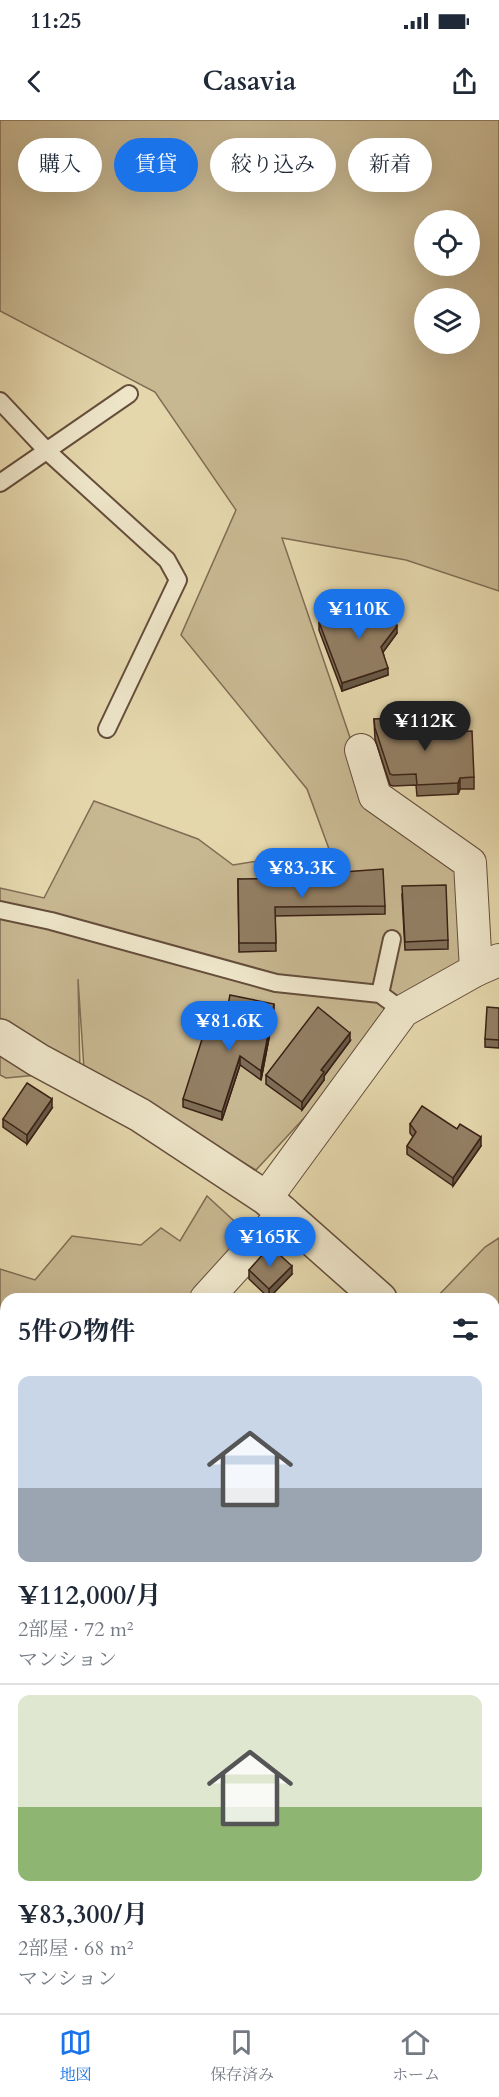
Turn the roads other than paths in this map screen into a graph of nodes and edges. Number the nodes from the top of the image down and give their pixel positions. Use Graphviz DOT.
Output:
graph roads {
  1 [pos="129,394"];
  2 [pos="0,401"];
  3 [pos="47,450"];
  4 [pos="0,483"];
  5 [pos="107,729"];
  6 [pos="361,750"];
  7 [pos="0,910"];
  8 [pos="392,939"];
  9 [pos="487,965"];
  10 [pos="391,1002"];
  11 [pos="0,1036"];
  12 [pos="275,1206"];
  13 [pos="210,1293"];
  14 [pos="373,1293"];
  1 -- 3 [label="lane"];
  2 -- 3 [label="lane"];
  3 -- 4 [label="lane"];
  3 -- 5 [label="lane"];
  6 -- 9 [label="street"];
  7 -- 10 [label="lane"];
  8 -- 10 [label="lane"];
  9 -- 10 [label="street"];
  10 -- 12 [label="street"];
  11 -- 12 [label="street"];
  12 -- 13 [label="street"];
  12 -- 14 [label="street"];
}
